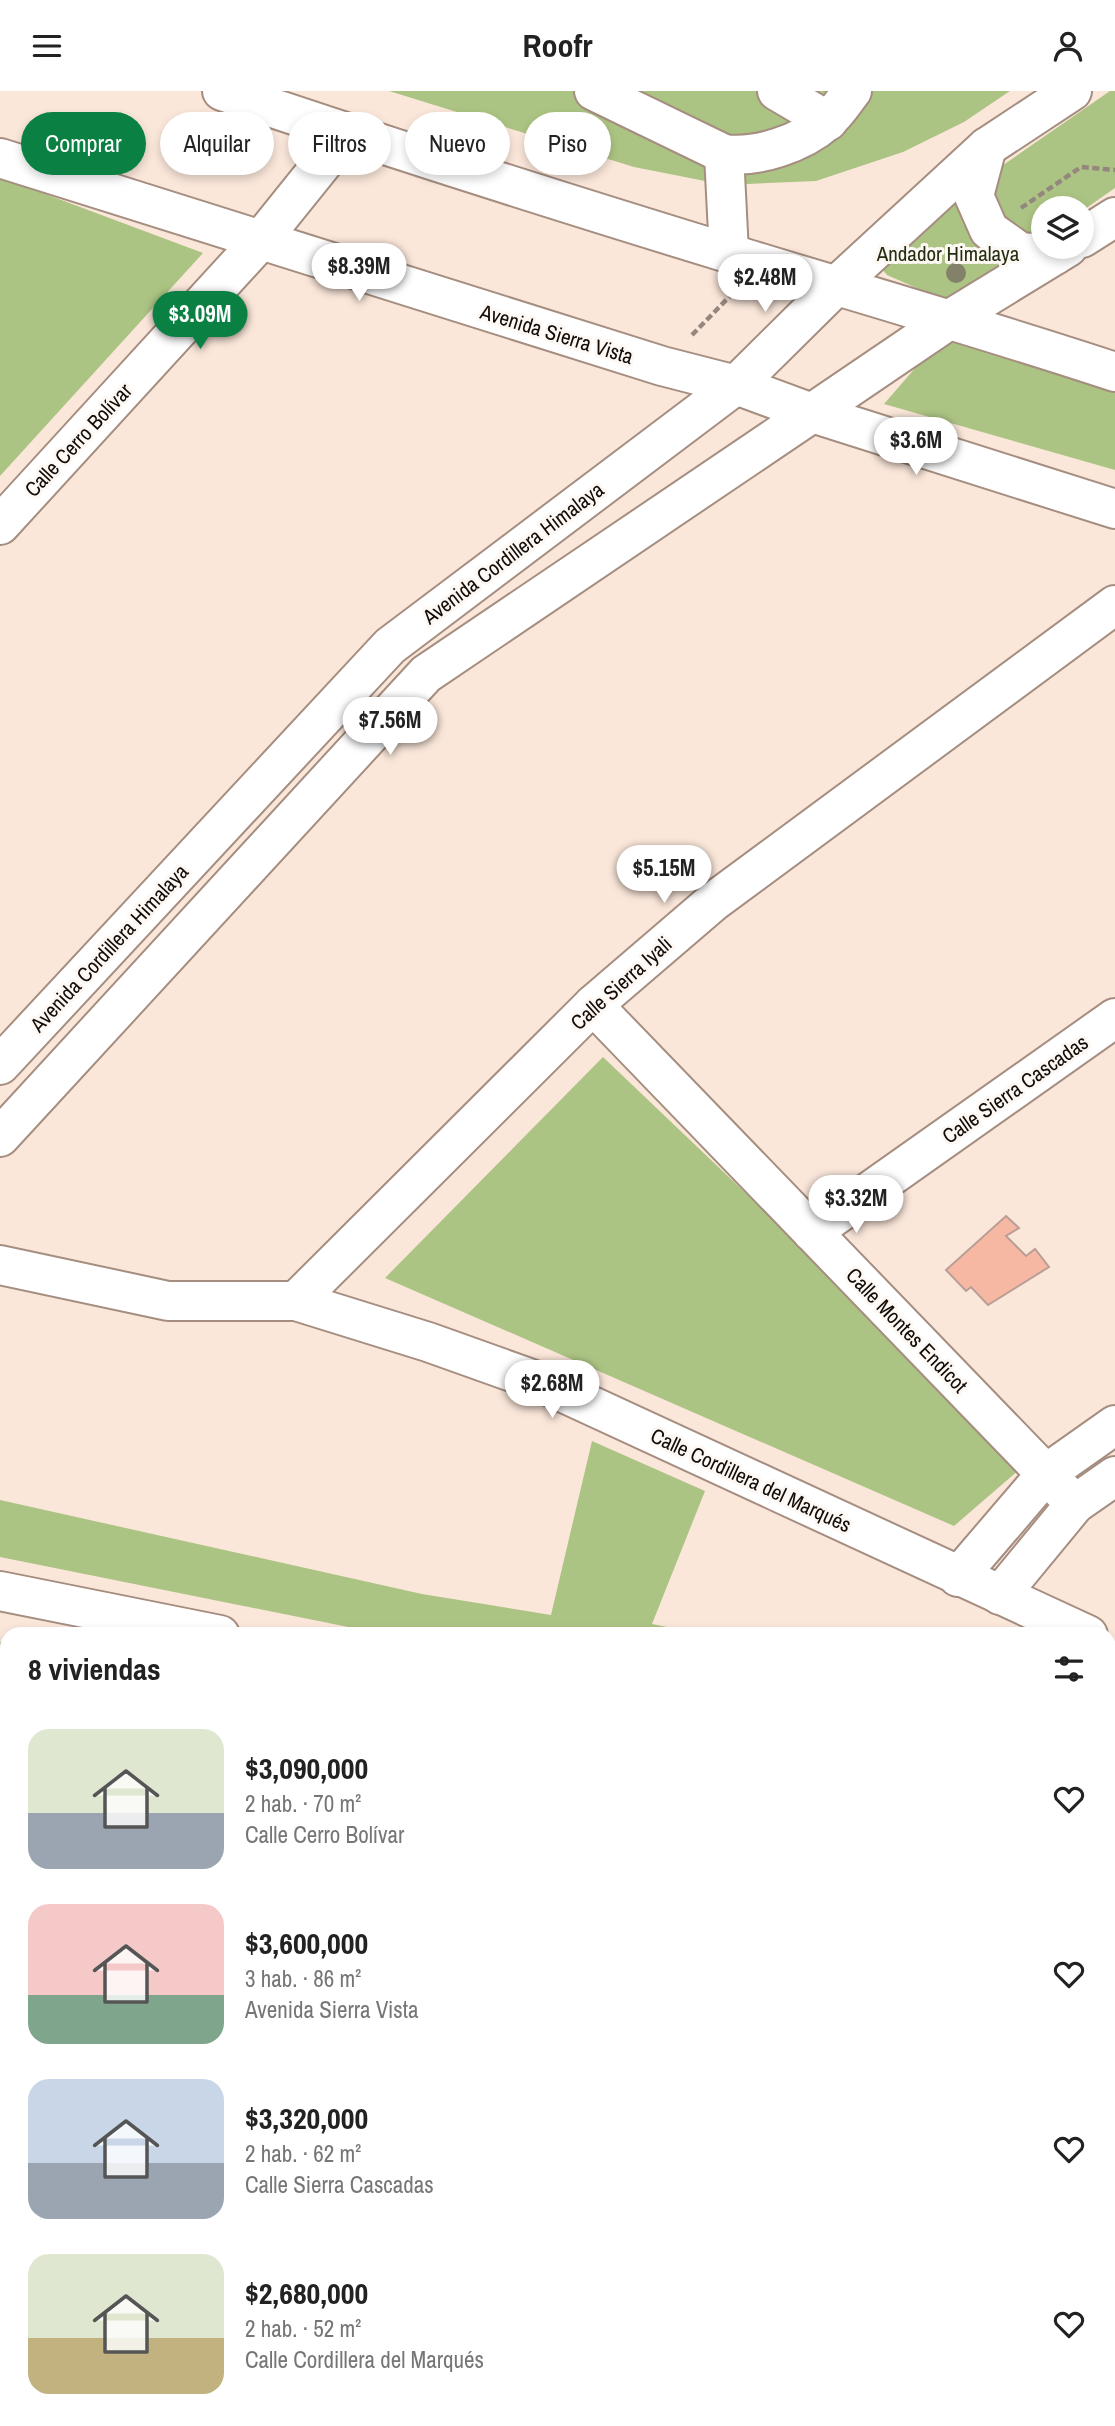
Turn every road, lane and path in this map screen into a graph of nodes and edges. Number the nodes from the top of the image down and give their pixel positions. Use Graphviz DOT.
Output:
graph roads {
  1 [pos="222,91"];
  2 [pos="594,91"];
  3 [pos="777,91"];
  4 [pos="852,91"];
  5 [pos="1072,91"];
  6 [pos="288,113"];
  7 [pos="828,121"];
  8 [pos="391,147"];
  9 [pos="987,148"];
  10 [pos="724,154"];
  11 [pos="0,157"];
  12 [pos="1115,170"];
  13 [pos="313,175"];
  14 [pos="1115,217"];
  15 [pos="989,230"];
  16 [pos="1094,230"];
  17 [pos="260,241"];
  18 [pos="1031,251"];
  19 [pos="745,258"];
  20 [pos="1048,259"];
  21 [pos="836,286"];
  22 [pos="952,318"];
  23 [pos="662,366"];
  24 [pos="1115,372"];
  25 [pos="736,385"];
  26 [pos="812,413"];
  27 [pos="1115,509"];
  28 [pos="0,525"];
  29 [pos="1115,605"];
  30 [pos="593,1005"];
  31 [pos="1115,1018"];
  32 [pos="0,1065"];
  33 [pos="0,1137"];
  34 [pos="811,1232"];
  35 [pos="0,1265"];
  36 [pos="296,1301"];
  37 [pos="1115,1425"];
  38 [pos="1047,1473"];
  39 [pos="1115,1476"];
  40 [pos="1075,1504"];
  41 [pos="958,1577"];
  42 [pos="0,1591"];
  43 [pos="1000,1595"];
  44 [pos="180,1627"];
  45 [pos="1070,1627"];
  1 -- 6 [label="street"];
  2 -- 10 [label="street"];
  3 -- 7 [label="street"];
  4 -- 7 [label="street"];
  5 -- 9 [label="street, Avenida Cordillera Himalaya"];
  7 -- 10 [label="street"];
  8 -- 19 [label="street"];
  9 -- 15 [label="street"];
  9 -- 21 [label="street, Avenida Cordillera Himalaya"];
  10 -- 19 [label="street"];
  11 -- 17 [label="street, Avenida Sierra Vista"];
  12 -- 15 [label="path"];
  13 -- 17 [label="street, Calle Cerro Bolívar"];
  14 -- 16 [label="street"];
  15 -- 18 [label="street"];
  17 -- 23 [label="street, Avenida Sierra Vista"];
  17 -- 28 [label="street, Calle Cerro Bolívar"];
  19 -- 21 [label="street"];
  19 -- 23 [label="path"];
  20 -- 22 [label="street"];
  21 -- 22 [label="street"];
  21 -- 25 [label="street, Avenida Cordillera Himalaya"];
  22 -- 24 [label="street"];
  22 -- 26 [label="street"];
  23 -- 25 [label="street, Avenida Sierra Vista"];
  25 -- 26 [label="street, Avenida Sierra Vista"];
  25 -- 32 [label="street, Avenida Cordillera Himalaya"];
  26 -- 27 [label="street, Avenida Sierra Vista"];
  26 -- 33 [label="street"];
  29 -- 30 [label="street, Calle Sierra Iyali"];
  30 -- 34 [label="street, Calle Montes Endicot"];
  30 -- 36 [label="street, Calle Sierra Iyali"];
  31 -- 34 [label="street, Calle Sierra Cascadas"];
  34 -- 38 [label="street, Calle Montes Endicot"];
  35 -- 36 [label="street, Calle Cordillera del Marqués"];
  36 -- 41 [label="street, Calle Cordillera del Marqués"];
  37 -- 38 [label="street"];
  38 -- 40 [label="street, Calle Montes Endicot"];
  38 -- 41 [label="street"];
  39 -- 40 [label="street"];
  40 -- 43 [label="street"];
  41 -- 43 [label="street, Calle Cordillera del Marqués"];
  42 -- 44 [label="street"];
  43 -- 45 [label="street, Calle Cordillera del Marqués"];
}
